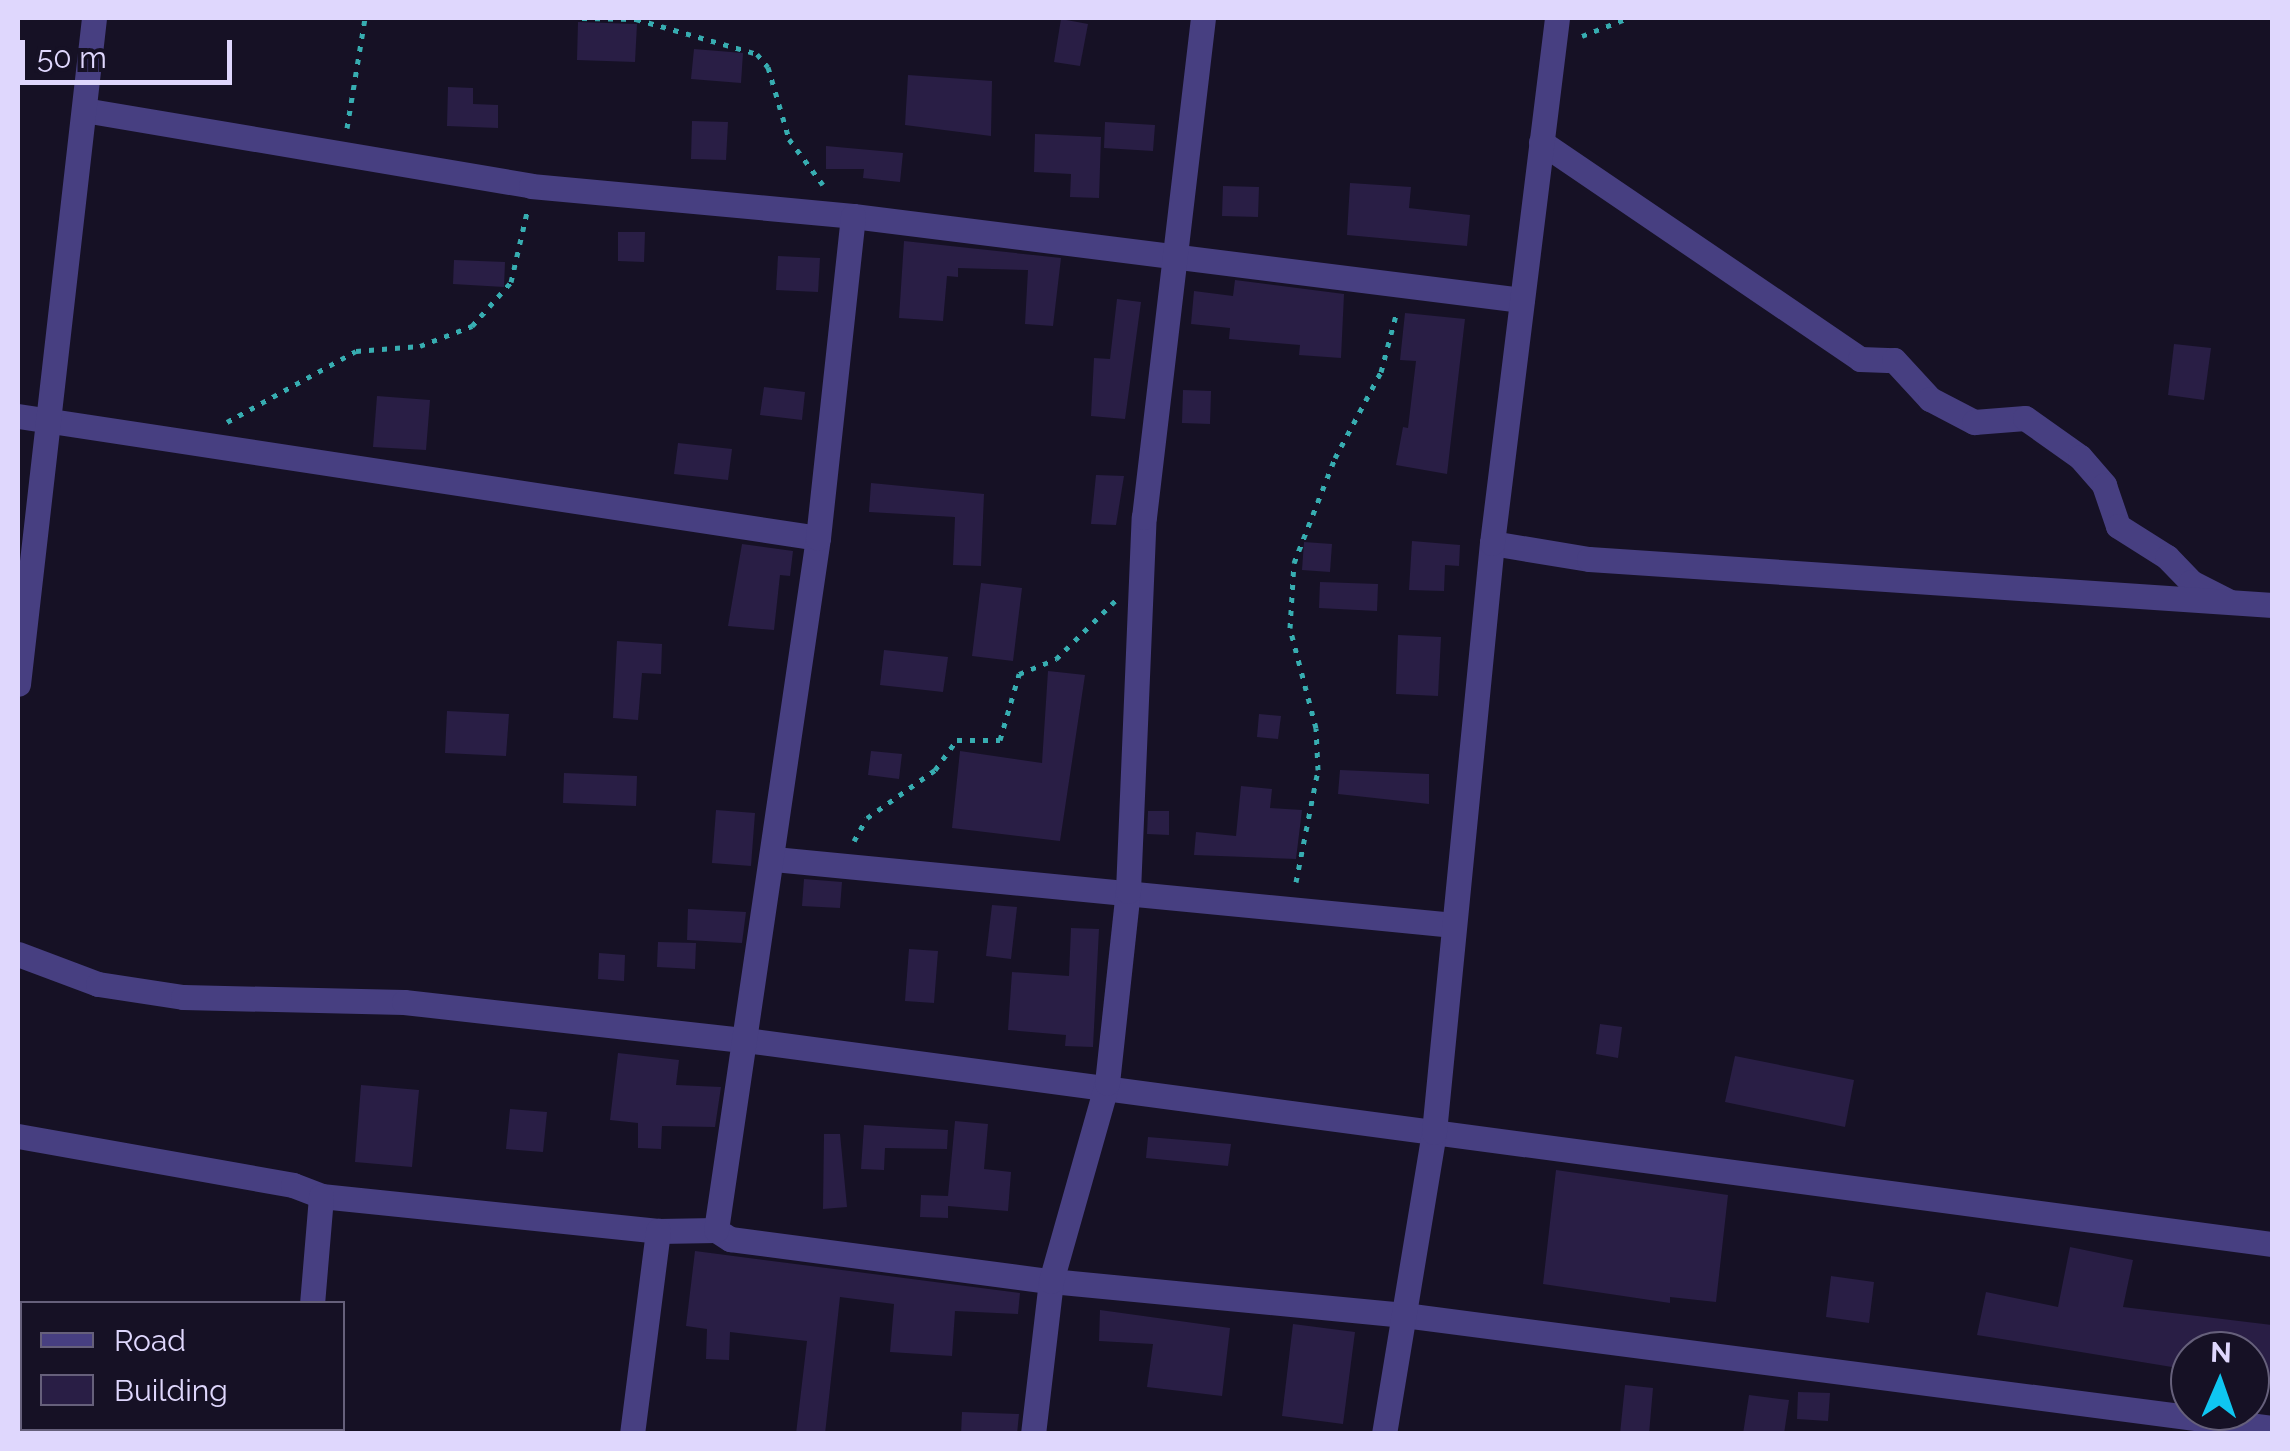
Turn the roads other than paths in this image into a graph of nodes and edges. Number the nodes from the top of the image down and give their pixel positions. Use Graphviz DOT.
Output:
graph roads {
  1 [pos="94,18"];
  2 [pos="1203,18"];
  3 [pos="1557,18"];
  4 [pos="84,110"];
  5 [pos="1541,142"];
  6 [pos="853,216"];
  7 [pos="1176,255"];
  8 [pos="1522,300"];
  9 [pos="18,416"];
  10 [pos="47,419"];
  11 [pos="818,538"];
  12 [pos="1492,543"];
  13 [pos="2228,601"];
  14 [pos="2272,605"];
  15 [pos="18,684"];
  16 [pos="774,859"];
  17 [pos="1128,892"];
  18 [pos="1454,924"];
  19 [pos="18,954"];
  20 [pos="745,1040"];
  21 [pos="1107,1084"];
  22 [pos="1434,1132"];
  23 [pos="18,1136"];
  24 [pos="321,1196"];
  25 [pos="716,1230"];
  26 [pos="658,1231"];
  27 [pos="2272,1244"];
  28 [pos="1051,1281"];
  29 [pos="312,1301"];
  30 [pos="1404,1315"];
  31 [pos="2272,1428"];
  32 [pos="632,1434"];
  33 [pos="1033,1434"];
  34 [pos="1384,1434"];
  1 -- 4 [label="street"];
  2 -- 7 [label="street"];
  3 -- 5 [label="street"];
  4 -- 6 [label="street"];
  4 -- 10 [label="street"];
  5 -- 8 [label="street"];
  5 -- 13 [label="street"];
  6 -- 7 [label="street"];
  6 -- 11 [label="street"];
  7 -- 8 [label="street"];
  7 -- 17 [label="street"];
  8 -- 12 [label="street"];
  9 -- 10 [label="street"];
  10 -- 11 [label="street"];
  10 -- 15 [label="street"];
  11 -- 16 [label="street"];
  12 -- 13 [label="street"];
  12 -- 18 [label="street"];
  13 -- 14 [label="street"];
  16 -- 17 [label="street"];
  16 -- 20 [label="street"];
  17 -- 18 [label="street"];
  17 -- 21 [label="street"];
  18 -- 22 [label="street"];
  19 -- 20 [label="street"];
  20 -- 21 [label="street"];
  20 -- 25 [label="street"];
  21 -- 22 [label="street"];
  21 -- 28 [label="street"];
  22 -- 27 [label="street"];
  22 -- 30 [label="street"];
  23 -- 24 [label="street"];
  24 -- 26 [label="street"];
  24 -- 29 [label="street"];
  25 -- 26 [label="street"];
  25 -- 28 [label="street"];
  26 -- 32 [label="street"];
  28 -- 30 [label="street"];
  28 -- 33 [label="street"];
  30 -- 31 [label="street"];
  30 -- 34 [label="street"];
}
